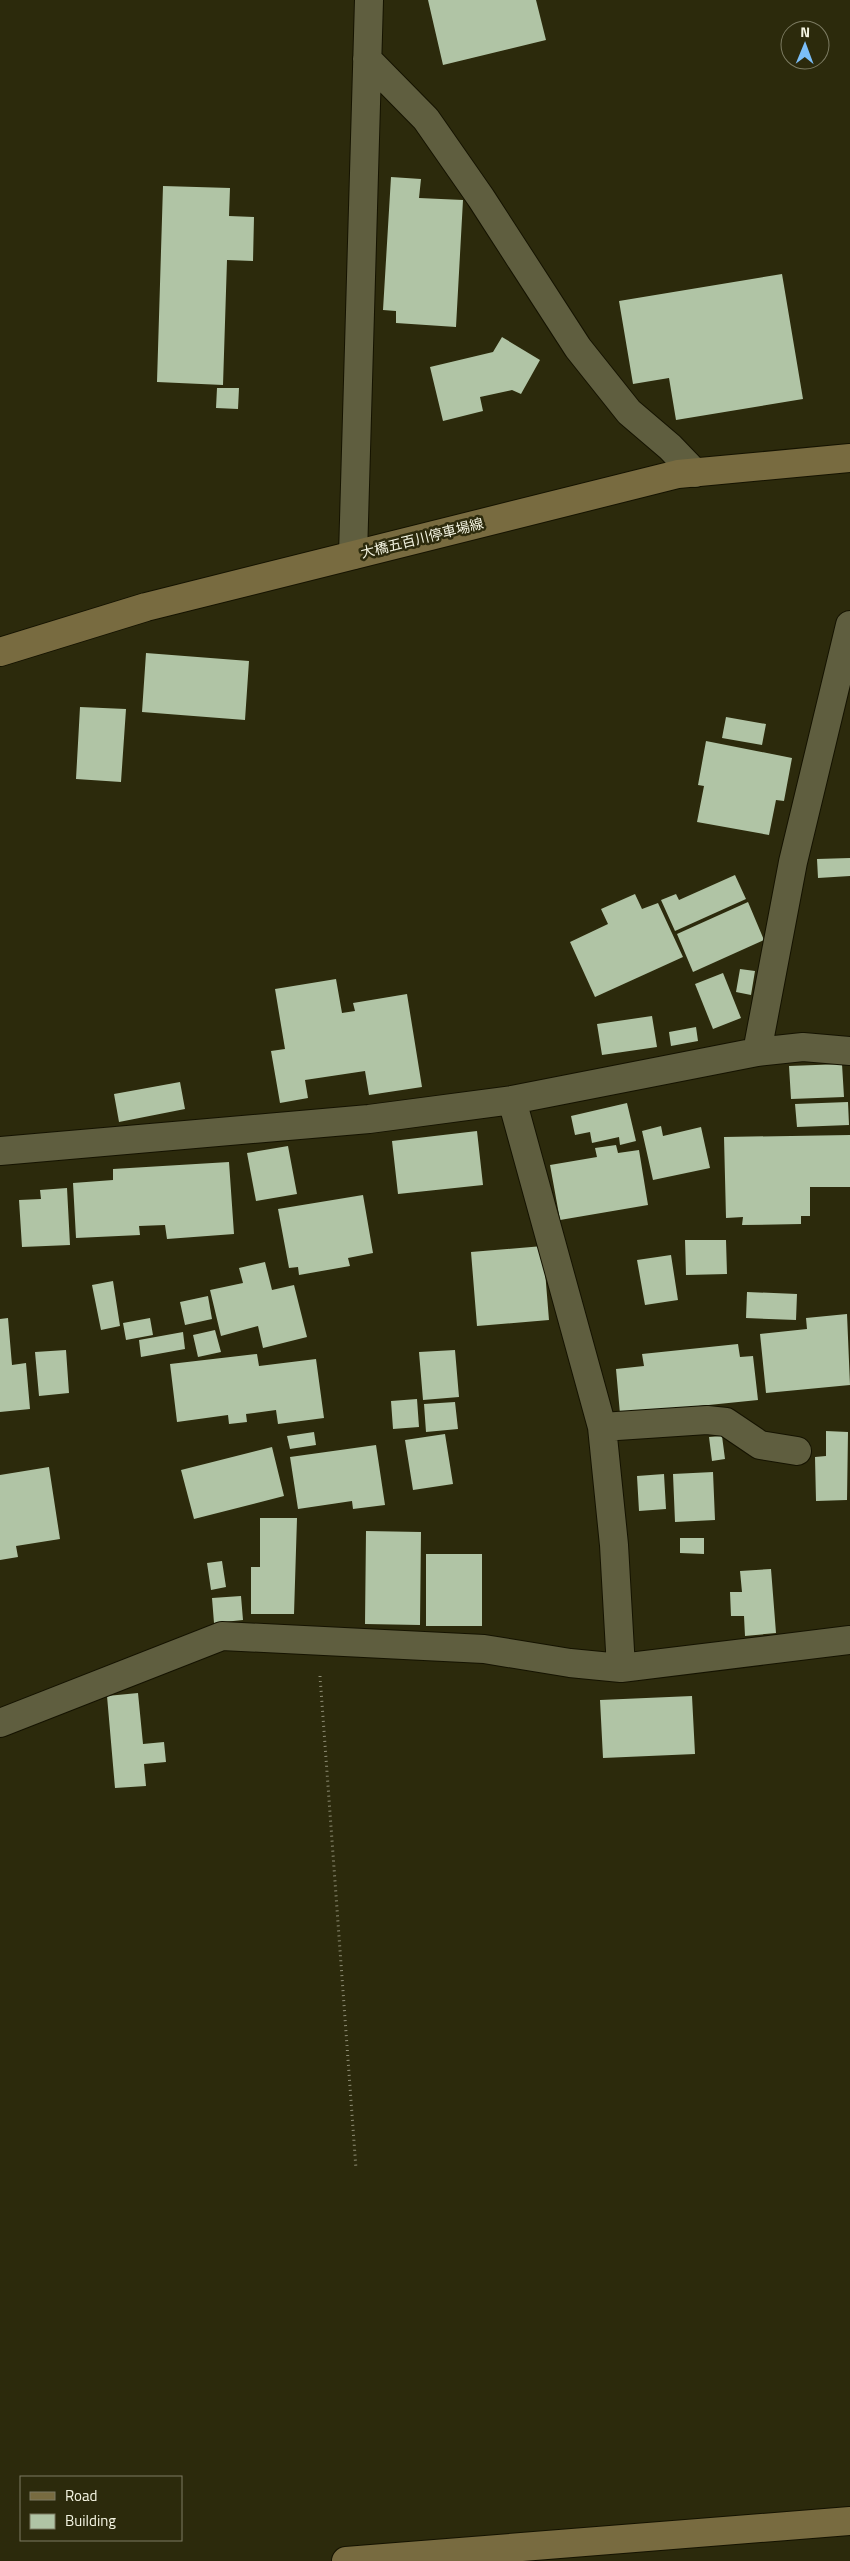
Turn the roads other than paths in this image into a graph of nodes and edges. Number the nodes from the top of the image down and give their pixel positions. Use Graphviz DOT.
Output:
graph roads {
  1 [pos="369,0"];
  2 [pos="367,58"];
  3 [pos="850,458"];
  4 [pos="695,473"];
  5 [pos="353,555"];
  6 [pos="850,626"];
  7 [pos="0,652"];
  8 [pos="850,1051"];
  9 [pos="757,1052"];
  10 [pos="512,1100"];
  11 [pos="0,1151"];
  12 [pos="602,1427"];
  13 [pos="797,1451"];
  14 [pos="850,1640"];
  15 [pos="621,1668"];
  16 [pos="0,1723"];
  17 [pos="850,2521"];
  18 [pos="346,2561"];
  1 -- 2 [label="street"];
  2 -- 4 [label="street"];
  2 -- 5 [label="street"];
  3 -- 4 [label="main road, 大橋五百川停車場線"];
  4 -- 5 [label="main road, 大橋五百川停車場線"];
  5 -- 7 [label="main road, 大橋五百川停車場線"];
  6 -- 9 [label="street"];
  8 -- 9 [label="street"];
  9 -- 10 [label="street"];
  10 -- 11 [label="street"];
  10 -- 12 [label="street"];
  12 -- 13 [label="street"];
  12 -- 15 [label="street"];
  14 -- 15 [label="street"];
  15 -- 16 [label="street"];
  17 -- 18 [label="main road"];
}
